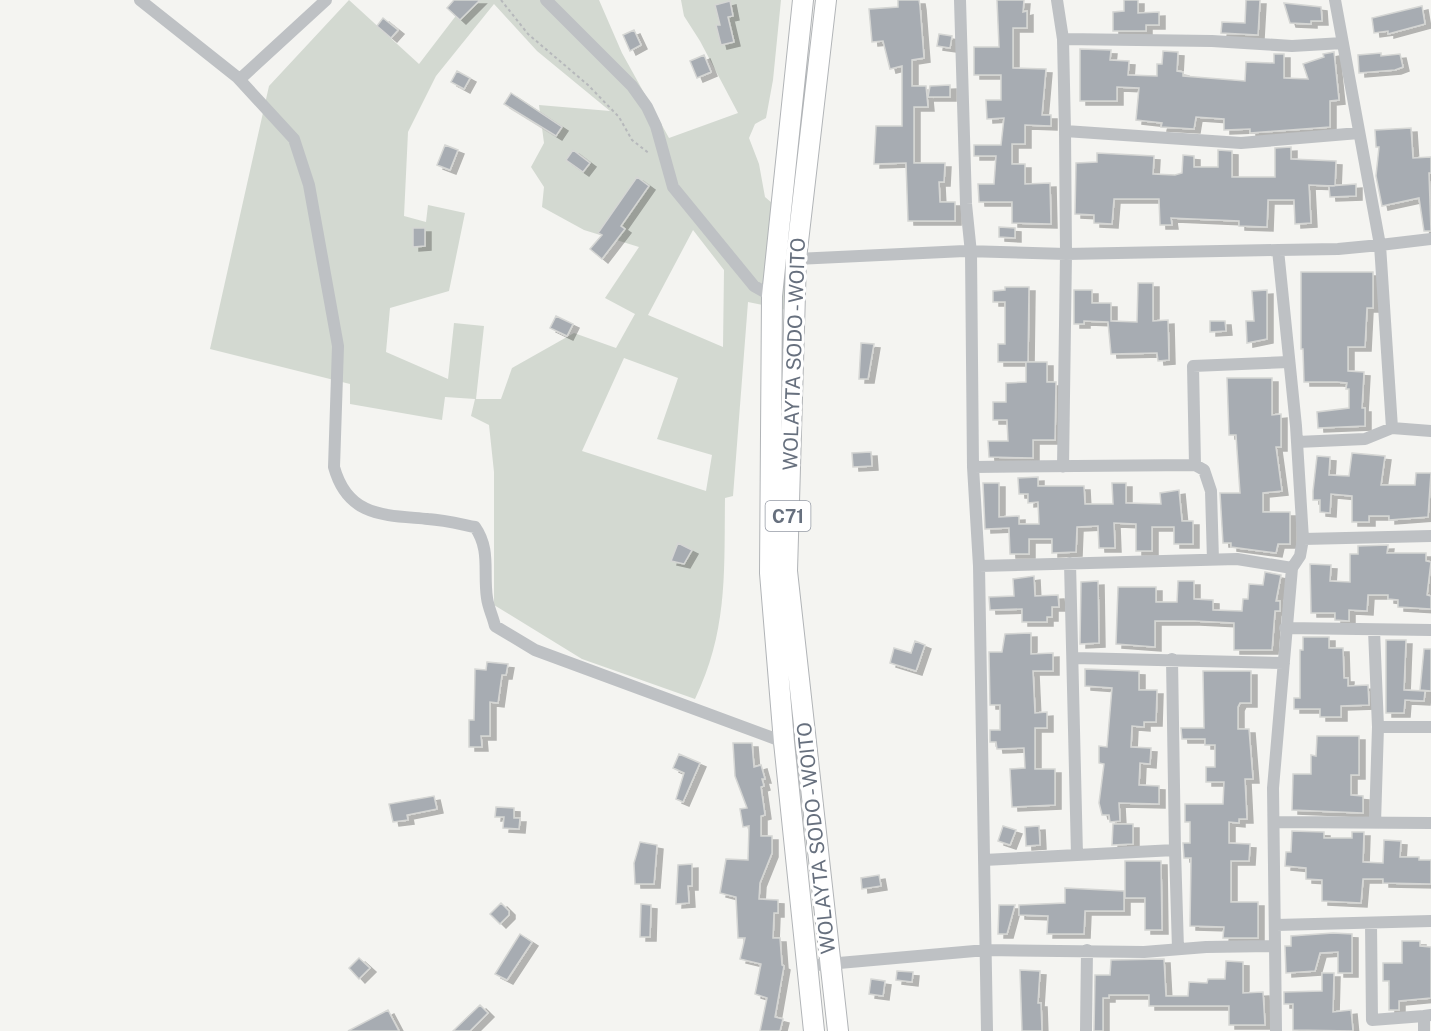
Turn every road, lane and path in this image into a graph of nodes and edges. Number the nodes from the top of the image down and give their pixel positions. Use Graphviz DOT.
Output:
graph roads {
  1 [pos="140,0"];
  2 [pos="326,0"];
  3 [pos="501,0"];
  4 [pos="546,0"];
  5 [pos="803,0"];
  6 [pos="826,0"];
  7 [pos="960,0"];
  8 [pos="1057,0"];
  9 [pos="1335,0"];
  10 [pos="1063,39"];
  11 [pos="1343,43"];
  12 [pos="240,79"];
  13 [pos="1065,131"];
  14 [pos="1359,133"];
  15 [pos="666,167"];
  16 [pos="1431,239"];
  17 [pos="1380,245"];
  18 [pos="1278,249"];
  19 [pos="971,253"];
  20 [pos="1066,254"];
  21 [pos="796,259"];
  22 [pos="772,296"];
  23 [pos="1289,362"];
  24 [pos="1392,428"];
  25 [pos="1431,431"];
  26 [pos="1297,442"];
  27 [pos="1195,465"];
  28 [pos="973,467"];
  29 [pos="1063,467"];
  30 [pos="1431,536"];
  31 [pos="1303,538"];
  32 [pos="1213,560"];
  33 [pos="1070,563"];
  34 [pos="979,566"];
  35 [pos="1292,568"];
  36 [pos="1285,628"];
  37 [pos="1374,630"];
  38 [pos="1431,630"];
  39 [pos="1074,658"];
  40 [pos="1172,659"];
  41 [pos="1284,663"];
  42 [pos="1378,727"];
  43 [pos="1431,727"];
  44 [pos="784,742"];
  45 [pos="1275,822"];
  46 [pos="1375,823"];
  47 [pos="1431,824"];
  48 [pos="1174,850"];
  49 [pos="1077,855"];
  50 [pos="984,860"];
  51 [pos="1431,921"];
  52 [pos="1371,923"];
  53 [pos="1276,925"];
  54 [pos="1275,946"];
  55 [pos="1178,949"];
  56 [pos="986,950"];
  57 [pos="1087,950"];
  58 [pos="830,963"];
  59 [pos="806,966"];
  60 [pos="1428,1016"];
  61 [pos="814,1031"];
  62 [pos="838,1031"];
  63 [pos="987,1031"];
  64 [pos="1086,1031"];
  65 [pos="1276,1031"];
  66 [pos="1424,1031"];
  1 -- 12 [label="street"];
  2 -- 12 [label="street"];
  3 -- 15 [label="path"];
  4 -- 15 [label="street"];
  5 -- 22 [label="highway, WOLAYTA SODO - WOITO / C71"];
  6 -- 21 [label="highway, WOLAYTA SODO - WOITO / C71"];
  7 -- 19 [label="street"];
  8 -- 10 [label="street"];
  9 -- 11 [label="street"];
  10 -- 11 [label="street"];
  10 -- 13 [label="street"];
  11 -- 14 [label="street"];
  12 -- 44 [label="street"];
  13 -- 14 [label="street"];
  13 -- 20 [label="street"];
  14 -- 17 [label="street"];
  15 -- 22 [label="street"];
  16 -- 17 [label="street"];
  17 -- 18 [label="street"];
  17 -- 24 [label="street"];
  18 -- 20 [label="street"];
  18 -- 23 [label="street"];
  19 -- 20 [label="street"];
  19 -- 21 [label="street"];
  19 -- 28 [label="street"];
  20 -- 29 [label="street"];
  21 -- 58 [label="highway, WOLAYTA SODO - WOITO / C71"];
  22 -- 44 [label="highway, WOLAYTA SODO - WOITO / C71"];
  23 -- 26 [label="street"];
  23 -- 27 [label="street"];
  24 -- 25 [label="street"];
  24 -- 26 [label="street"];
  26 -- 31 [label="street"];
  27 -- 29 [label="street"];
  27 -- 32 [label="street"];
  28 -- 29 [label="street"];
  28 -- 34 [label="street"];
  30 -- 31 [label="street"];
  31 -- 35 [label="street"];
  32 -- 33 [label="street"];
  32 -- 35 [label="street"];
  33 -- 34 [label="street"];
  33 -- 39 [label="street"];
  34 -- 50 [label="street"];
  35 -- 36 [label="street"];
  36 -- 37 [label="street"];
  36 -- 41 [label="street"];
  37 -- 38 [label="street"];
  37 -- 42 [label="street"];
  39 -- 40 [label="street"];
  39 -- 49 [label="street"];
  40 -- 41 [label="street"];
  40 -- 48 [label="street"];
  41 -- 45 [label="street"];
  42 -- 43 [label="street"];
  42 -- 46 [label="street"];
  44 -- 59 [label="highway, WOLAYTA SODO - WOITO / C71"];
  45 -- 46 [label="street"];
  45 -- 53 [label="street"];
  46 -- 47 [label="street"];
  48 -- 49 [label="street"];
  48 -- 55 [label="street"];
  49 -- 50 [label="street"];
  50 -- 56 [label="street"];
  51 -- 52 [label="street"];
  52 -- 53 [label="street"];
  52 -- 60 [label="street"];
  53 -- 54 [label="street"];
  54 -- 55 [label="street"];
  54 -- 65 [label="street"];
  55 -- 57 [label="street"];
  56 -- 57 [label="street"];
  56 -- 58 [label="street"];
  56 -- 63 [label="street"];
  57 -- 64 [label="street"];
  58 -- 59 [label="street"];
  58 -- 62 [label="highway, WOLAYTA SODO - WOITO / C71"];
  59 -- 61 [label="highway, WOLAYTA SODO - WOITO / C71"];
  60 -- 66 [label="street"];
}
